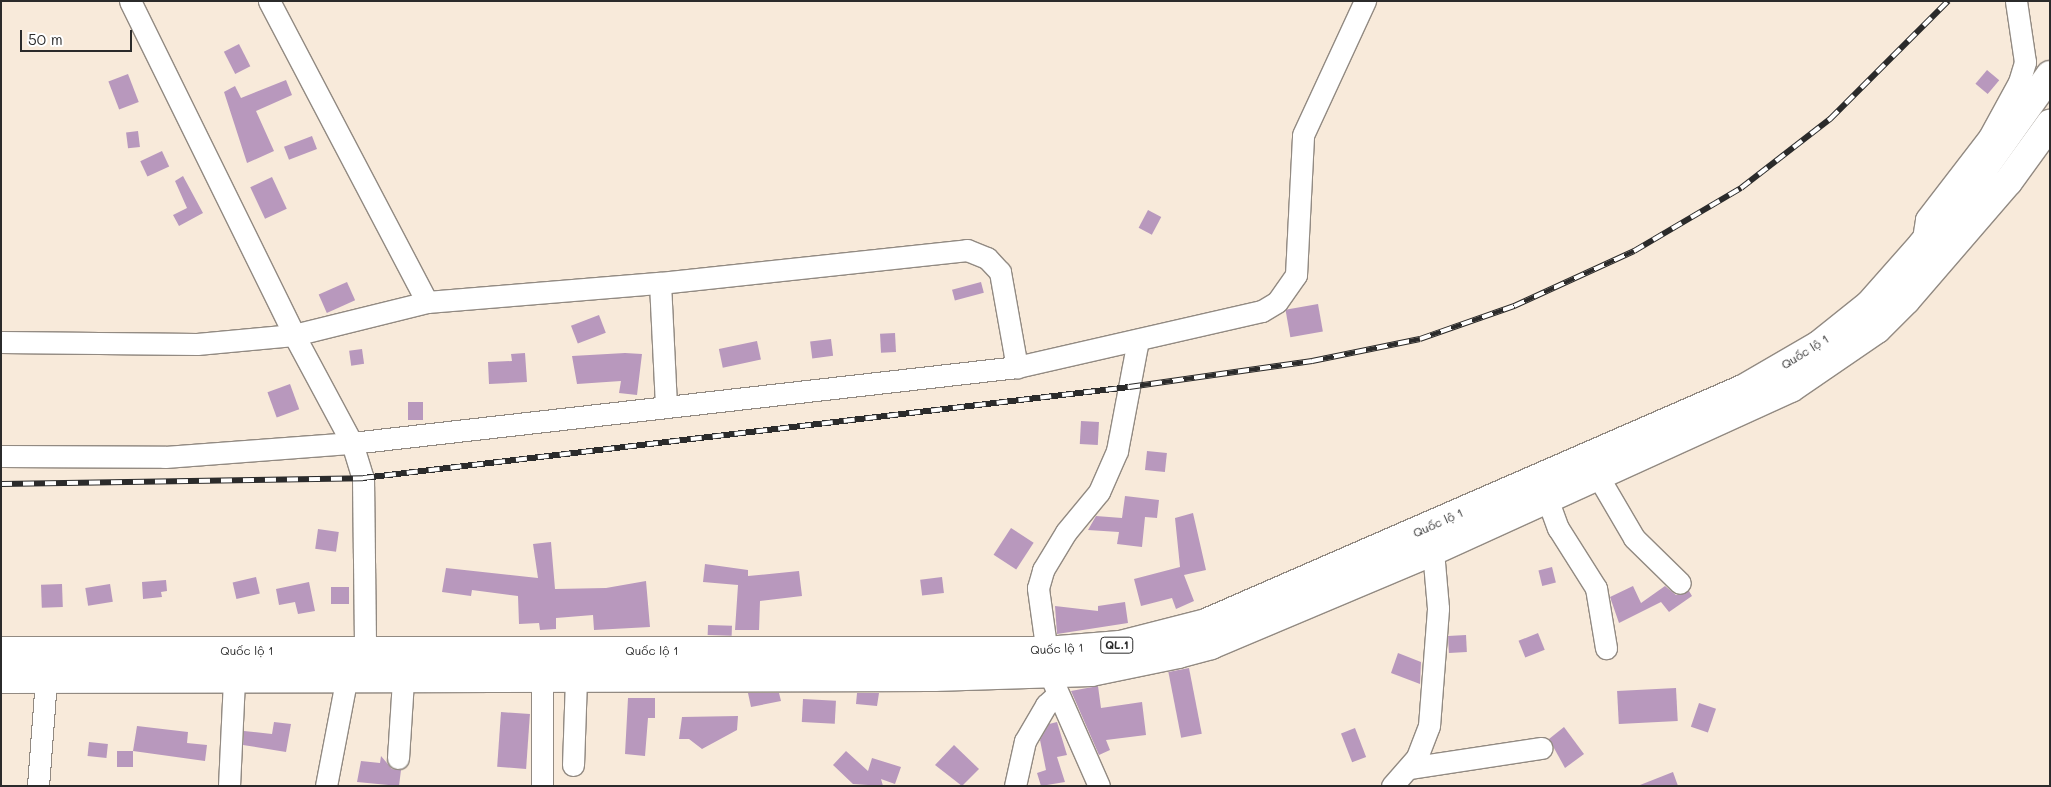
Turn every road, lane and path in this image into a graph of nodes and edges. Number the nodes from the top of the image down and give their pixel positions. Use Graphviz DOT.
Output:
graph roads {
  1 [pos="130,1"];
  2 [pos="269,1"];
  3 [pos="1364,1"];
  4 [pos="2016,1"];
  5 [pos="2048,78"];
  6 [pos="2050,124"];
  7 [pos="1922,245"];
  8 [pos="660,283"];
  9 [pos="427,302"];
  10 [pos="294,335"];
  11 [pos="1138,340"];
  12 [pos="1,342"];
  13 [pos="1017,367"];
  14 [pos="666,406"];
  15 [pos="352,443"];
  16 [pos="1,456"];
  17 [pos="1599,478"];
  18 [pos="1548,501"];
  19 [pos="1433,551"];
  20 [pos="1680,583"];
  21 [pos="1606,648"];
  22 [pos="1,651"];
  23 [pos="364,651"];
  24 [pos="1051,673"];
  25 [pos="1,679"];
  26 [pos="46,679"];
  27 [pos="403,680"];
  28 [pos="542,680"];
  29 [pos="576,680"];
  30 [pos="234,681"];
  31 [pos="346,681"];
  32 [pos="1541,748"];
  33 [pos="398,758"];
  34 [pos="573,765"];
  35 [pos="1409,768"];
  36 [pos="38,786"];
  37 [pos="230,786"];
  38 [pos="326,786"];
  39 [pos="542,786"];
  40 [pos="1016,786"];
  41 [pos="1099,786"];
  42 [pos="1392,786"];
  1 -- 10 [label="street"];
  2 -- 9 [label="street"];
  3 -- 11 [label="street"];
  4 -- 7 [label="street"];
  5 -- 7 [label="highway, Quốc lộ 1 / QL.1"];
  6 -- 17 [label="highway, Quốc lộ 1 / QL.1"];
  7 -- 24 [label="highway, Quốc lộ 1 / QL.1"];
  8 -- 9 [label="street"];
  8 -- 13 [label="street"];
  8 -- 14 [label="street"];
  9 -- 10 [label="street"];
  10 -- 12 [label="street"];
  10 -- 15 [label="street"];
  11 -- 13 [label="street"];
  11 -- 24 [label="street"];
  13 -- 14 [label="street"];
  14 -- 15 [label="street"];
  15 -- 16 [label="street"];
  15 -- 23 [label="street"];
  17 -- 18 [label="highway, Quốc lộ 1 / QL.1"];
  17 -- 20 [label="street"];
  18 -- 19 [label="highway, Quốc lộ 1 / QL.1"];
  18 -- 21 [label="street"];
  19 -- 24 [label="highway, Quốc lộ 1 / QL.1"];
  19 -- 35 [label="street"];
  22 -- 23 [label="highway, Quốc lộ 1 / QL.1"];
  23 -- 24 [label="highway, Quốc lộ 1 / QL.1"];
  24 -- 29 [label="highway, Quốc lộ 1 / QL.1"];
  24 -- 40 [label="street"];
  24 -- 41 [label="street"];
  25 -- 26 [label="highway, Quốc lộ 1 / QL.1"];
  26 -- 30 [label="highway, Quốc lộ 1 / QL.1"];
  26 -- 36 [label="street"];
  27 -- 28 [label="highway, Quốc lộ 1 / QL.1"];
  27 -- 31 [label="highway, Quốc lộ 1 / QL.1"];
  27 -- 33 [label="street"];
  28 -- 29 [label="highway, Quốc lộ 1 / QL.1"];
  28 -- 39 [label="street"];
  29 -- 34 [label="street"];
  30 -- 31 [label="highway, Quốc lộ 1 / QL.1"];
  30 -- 37 [label="street"];
  31 -- 38 [label="street"];
  32 -- 35 [label="street"];
  35 -- 42 [label="street"];
}
